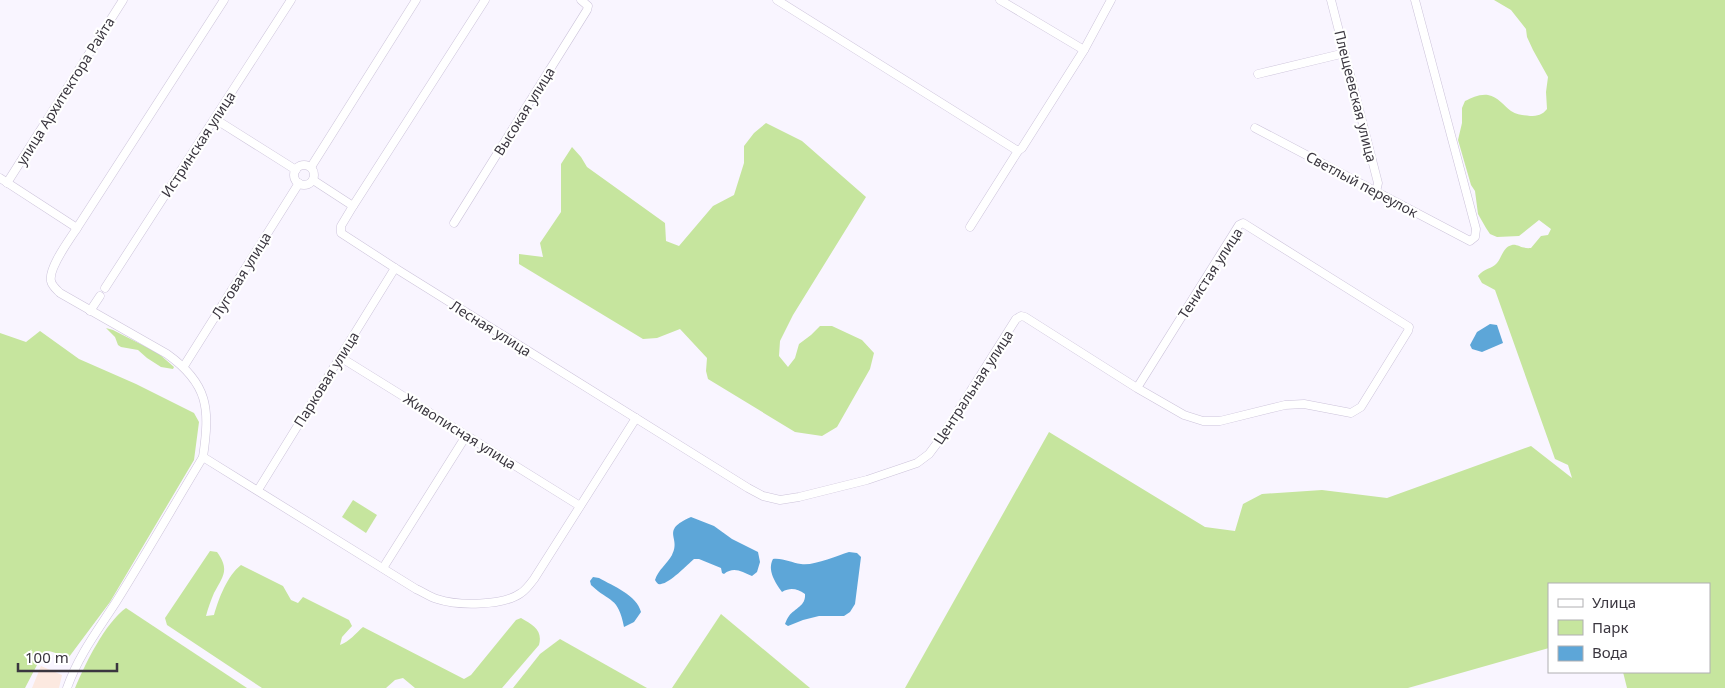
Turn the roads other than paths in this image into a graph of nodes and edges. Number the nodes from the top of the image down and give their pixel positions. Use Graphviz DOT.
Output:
graph roads {
  1 [pos="123,0"];
  2 [pos="224,0"];
  3 [pos="291,0"];
  4 [pos="416,0"];
  5 [pos="485,0"];
  6 [pos="581,0"];
  7 [pos="777,0"];
  8 [pos="1000,0"];
  9 [pos="1111,0"];
  10 [pos="1331,0"];
  11 [pos="1415,0"];
  12 [pos="1084,50"];
  13 [pos="1345,52"];
  14 [pos="1258,74"];
  15 [pos="215,118"];
  16 [pos="1255,128"];
  17 [pos="1018,151"];
  18 [pos="311,167"];
  19 [pos="296,170"];
  20 [pos="4,180"];
  21 [pos="313,180"];
  22 [pos="299,184"];
  23 [pos="1376,192"];
  24 [pos="353,206"];
  25 [pos="454,223"];
  26 [pos="970,227"];
  27 [pos="78,228"];
  28 [pos="395,268"];
  29 [pos="105,288"];
  30 [pos="100,296"];
  31 [pos="90,311"];
  32 [pos="1409,327"];
  33 [pos="340,356"];
  34 [pos="184,366"];
  35 [pos="1138,388"];
  36 [pos="636,418"];
  37 [pos="466,436"];
  38 [pos="203,457"];
  39 [pos="258,490"];
  40 [pos="580,506"];
  41 [pos="383,568"];
  42 [pos="67,688"];
  1 -- 20 [label="street, улица Архитектора Райта"];
  2 -- 27 [label="street"];
  3 -- 15 [label="street, Истринская улица"];
  4 -- 18 [label="street"];
  5 -- 24 [label="street"];
  6 -- 25 [label="street, Высокая улица"];
  7 -- 17 [label="street"];
  8 -- 12 [label="street"];
  9 -- 12 [label="street"];
  10 -- 13 [label="street, Плещеевская улица"];
  11 -- 23 [label="street, Светлый переулок"];
  12 -- 17 [label="street"];
  13 -- 14 [label="street"];
  13 -- 23 [label="street, Плещеевская улица"];
  15 -- 19 [label="street"];
  15 -- 29 [label="street, Истринская улица"];
  16 -- 23 [label="street, Светлый переулок"];
  17 -- 26 [label="street"];
  18 -- 19 [label="street"];
  18 -- 21 [label="street"];
  19 -- 22 [label="street"];
  20 -- 27 [label="street"];
  21 -- 22 [label="street"];
  21 -- 24 [label="street"];
  22 -- 34 [label="street, Луговая улица"];
  24 -- 28 [label="street, Лесная улица"];
  27 -- 31 [label="street"];
  28 -- 33 [label="street, Парковая улица"];
  28 -- 36 [label="street, Лесная улица"];
  30 -- 31 [label="street"];
  31 -- 34 [label="street"];
  32 -- 35 [label="street, Центральная улица"];
  32 -- 35 [label="street, Тенистая улица"];
  33 -- 37 [label="street, Живописная улица"];
  33 -- 39 [label="street, Парковая улица"];
  34 -- 38 [label="street"];
  35 -- 36 [label="street, Центральная улица"];
  36 -- 40 [label="street"];
  37 -- 40 [label="street, Живописная улица"];
  37 -- 41 [label="street"];
  38 -- 39 [label="street"];
  38 -- 42 [label="street"];
  39 -- 41 [label="street"];
  40 -- 41 [label="street"];
}
